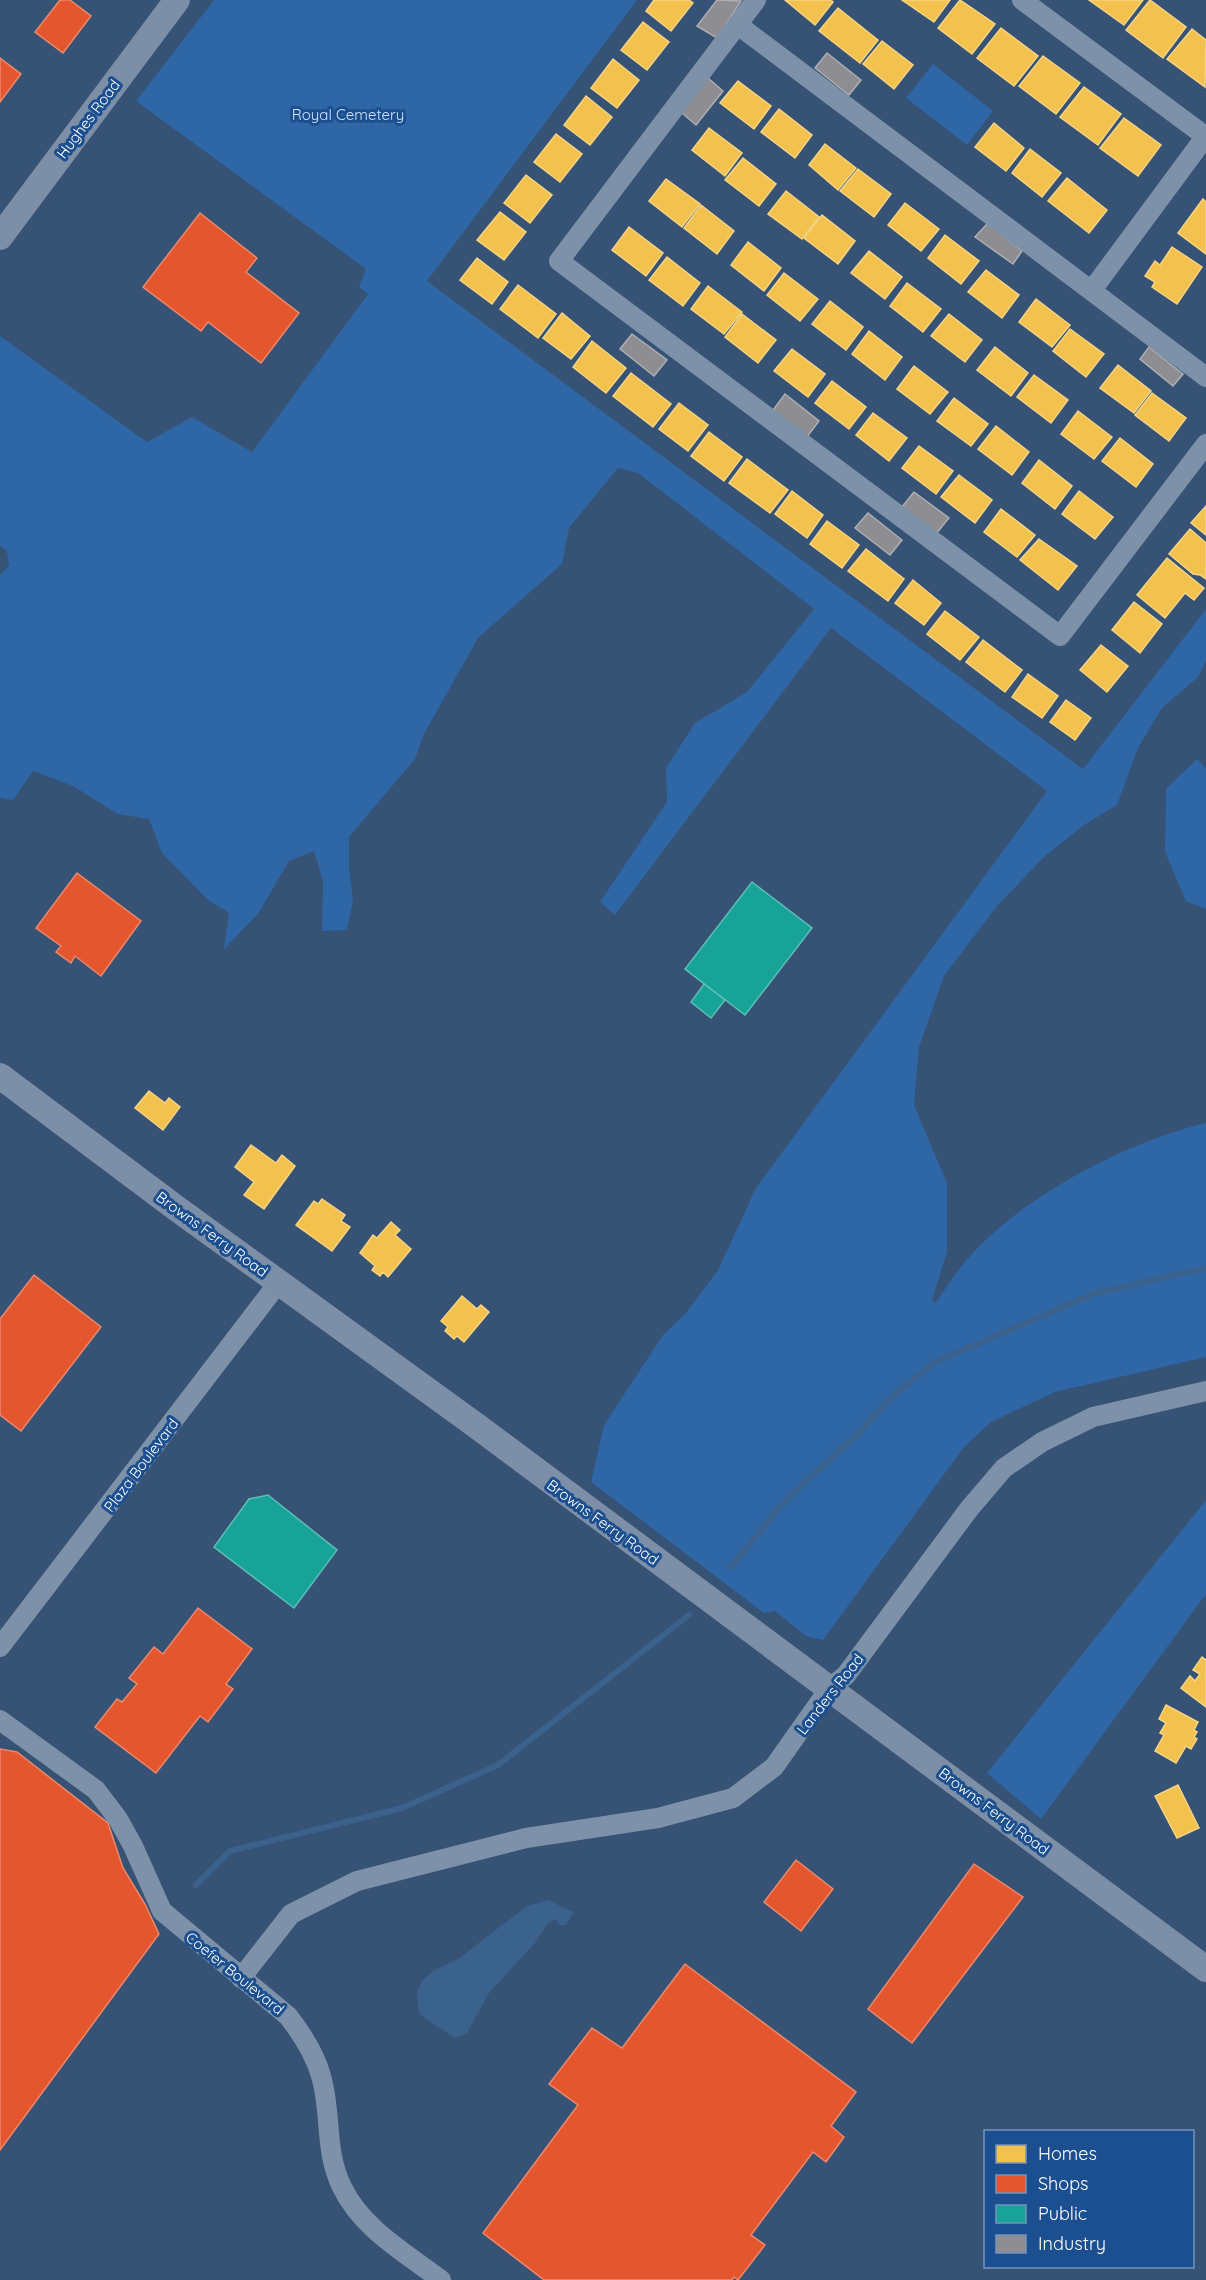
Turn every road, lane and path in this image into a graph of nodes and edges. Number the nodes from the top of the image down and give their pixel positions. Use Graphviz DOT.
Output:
graph roads {
  1 [pos="177,0"];
  2 [pos="756,0"];
  3 [pos="1022,0"];
  4 [pos="738,25"];
  5 [pos="1206,136"];
  6 [pos="0,237"];
  7 [pos="1092,290"];
  8 [pos="1206,377"];
  9 [pos="1206,444"];
  10 [pos="0,1076"];
  11 [pos="279,1282"];
  12 [pos="1206,1391"];
  13 [pos="0,1647"];
  14 [pos="829,1689"];
  15 [pos="0,1720"];
  16 [pos="1206,1969"];
  17 [pos="241,1978"];
  18 [pos="441,2280"];
  1 -- 6 [label="main road, Hughes Road"];
  2 -- 4 [label="street"];
  3 -- 5 [label="street"];
  4 -- 7 [label="street"];
  4 -- 9 [label="street"];
  5 -- 7 [label="street"];
  7 -- 8 [label="street"];
  10 -- 11 [label="main road, Browns Ferry Road"];
  11 -- 13 [label="street, Plaza Boulevard"];
  11 -- 14 [label="main road, Browns Ferry Road"];
  12 -- 14 [label="street, Landers Road"];
  14 -- 16 [label="main road, Browns Ferry Road"];
  14 -- 17 [label="street, Landers Road"];
  15 -- 17 [label="street, Coefer Boulevard"];
  17 -- 18 [label="street, Coefer Boulevard"];
}
